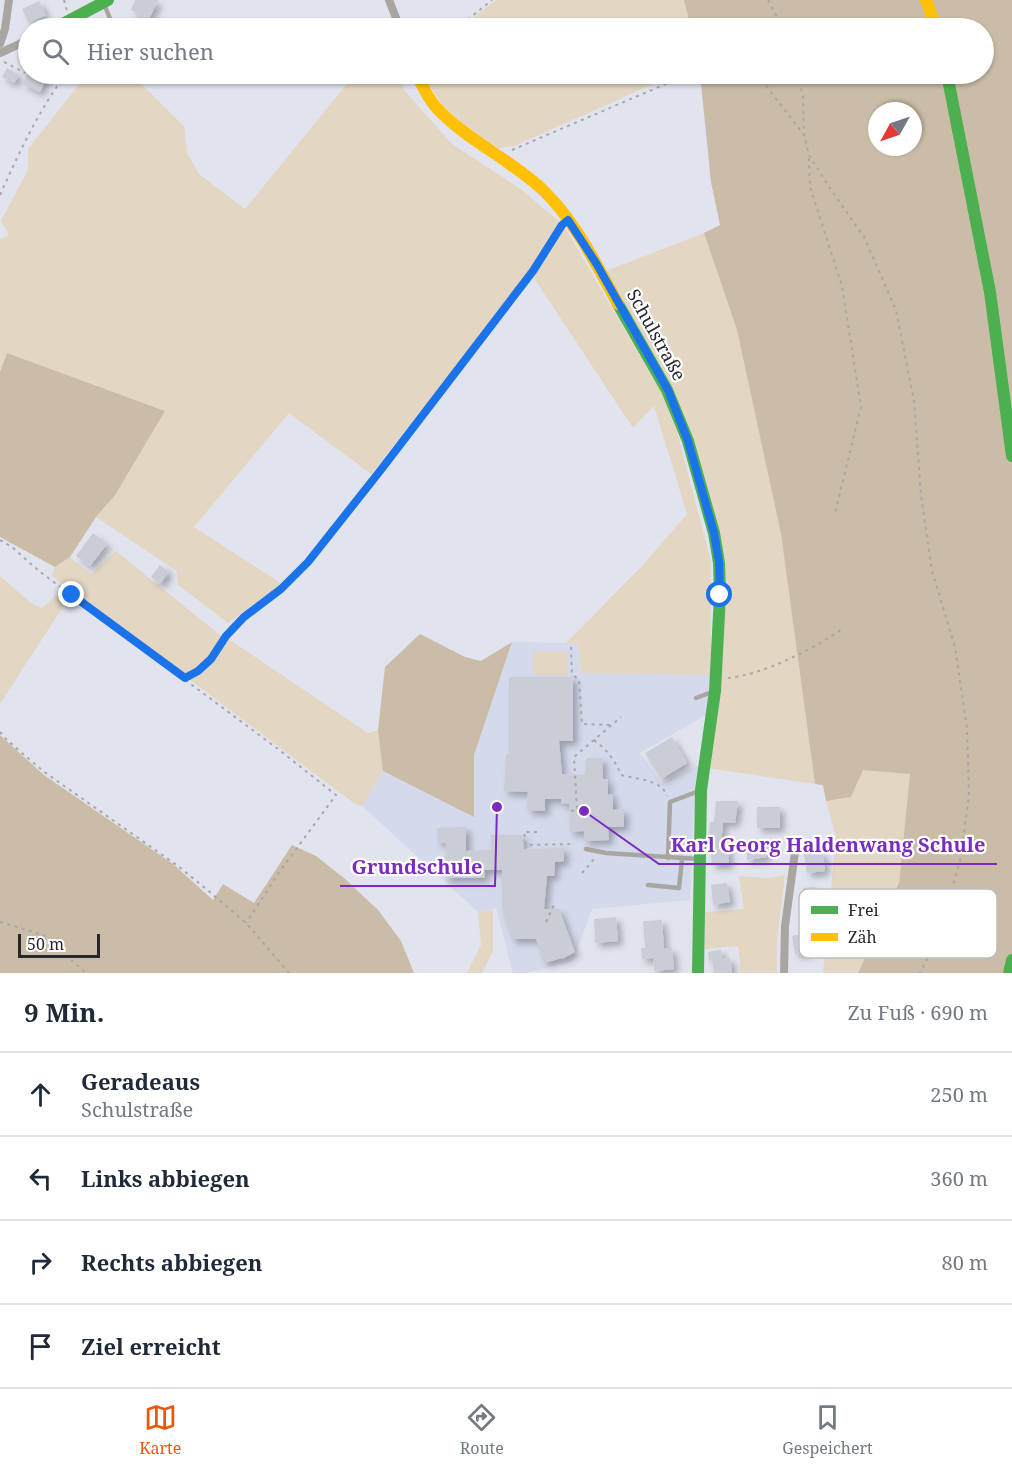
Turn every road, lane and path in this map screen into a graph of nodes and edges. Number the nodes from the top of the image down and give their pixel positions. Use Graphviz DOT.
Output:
graph roads {
  1 [pos="9,0"];
  2 [pos="389,0"];
  3 [pos="492,0"];
  4 [pos="768,0"];
  5 [pos="926,0"];
  6 [pos="104,1"];
  7 [pos="73,18"];
  8 [pos="110,18"];
  9 [pos="396,18"];
  10 [pos="470,18"];
  11 [pos="778,18"];
  12 [pos="932,18"];
  13 [pos="0,44"];
  14 [pos="18,45"];
  15 [pos="0,53"];
  16 [pos="0,58"];
  17 [pos="18,70"];
  18 [pos="58,84"];
  19 [pos="422,84"];
  20 [pos="665,84"];
  21 [pos="765,84"];
  22 [pos="800,84"];
  23 [pos="949,84"];
  24 [pos="804,135"];
  25 [pos="809,155"];
  26 [pos="500,156"];
  27 [pos="0,195"];
  28 [pos="568,220"];
  29 [pos="1012,456"];
  30 [pos="835,513"];
  31 [pos="0,540"];
  32 [pos="842,629"];
  33 [pos="571,647"];
  34 [pos="185,678"];
  35 [pos="715,685"];
  36 [pos="696,698"];
  37 [pos="621,717"];
  38 [pos="611,725"];
  39 [pos="0,732"];
  40 [pos="593,740"];
  41 [pos="701,790"];
  42 [pos="670,802"];
  43 [pos="571,811"];
  44 [pos="537,832"];
  45 [pos="570,844"];
  46 [pos="796,844"];
  47 [pos="586,849"];
  48 [pos="600,852"];
  49 [pos="668,858"];
  50 [pos="682,859"];
  51 [pos="700,859"];
  52 [pos="582,873"];
  53 [pos="648,885"];
  54 [pos="952,889"];
  55 [pos="555,903"];
  56 [pos="0,922"];
  57 [pos="546,922"];
  58 [pos="246,923"];
  59 [pos="928,958"];
  60 [pos="1012,960"];
  61 [pos="86,973"];
  62 [pos="289,973"];
  63 [pos="698,973"];
  64 [pos="784,973"];
  65 [pos="920,973"];
  66 [pos="1009,973"];
  1 -- 13 [label="street"];
  2 -- 9 [label="street"];
  3 -- 10 [label="path"];
  4 -- 11 [label="path"];
  5 -- 12 [label="street"];
  6 -- 7 [label="street"];
  6 -- 8 [label="lane"];
  14 -- 15 [label="street"];
  16 -- 17 [label="path"];
  18 -- 27 [label="path"];
  19 -- 26 [label="street, Schulstraße"];
  20 -- 26 [label="path"];
  21 -- 24 [label="path"];
  22 -- 24 [label="path"];
  23 -- 29 [label="street"];
  24 -- 25 [label="path"];
  25 -- 30 [label="path"];
  25 -- 54 [label="path"];
  26 -- 28 [label="street, Schulstraße"];
  28 -- 34 [label="path"];
  28 -- 35 [label="street, Schulstraße"];
  31 -- 34 [label="path"];
  32 -- 35 [label="path"];
  33 -- 38 [label="path"];
  34 -- 58 [label="path"];
  35 -- 36 [label="lane"];
  35 -- 41 [label="street, Schulstraße"];
  37 -- 38 [label="path"];
  38 -- 40 [label="path"];
  39 -- 58 [label="path"];
  40 -- 42 [label="path"];
  40 -- 43 [label="path"];
  41 -- 42 [label="lane"];
  41 -- 51 [label="street, Schulstraße"];
  42 -- 49 [label="lane"];
  44 -- 45 [label="path"];
  46 -- 64 [label="street"];
  47 -- 48 [label="lane"];
  48 -- 49 [label="lane"];
  48 -- 52 [label="path"];
  49 -- 50 [label="lane"];
  50 -- 51 [label="lane"];
  50 -- 53 [label="lane"];
  51 -- 63 [label="street, Schulstraße"];
  55 -- 57 [label="path"];
  56 -- 61 [label="path"];
  58 -- 62 [label="path"];
  59 -- 65 [label="path"];
  60 -- 66 [label="street"];
}
